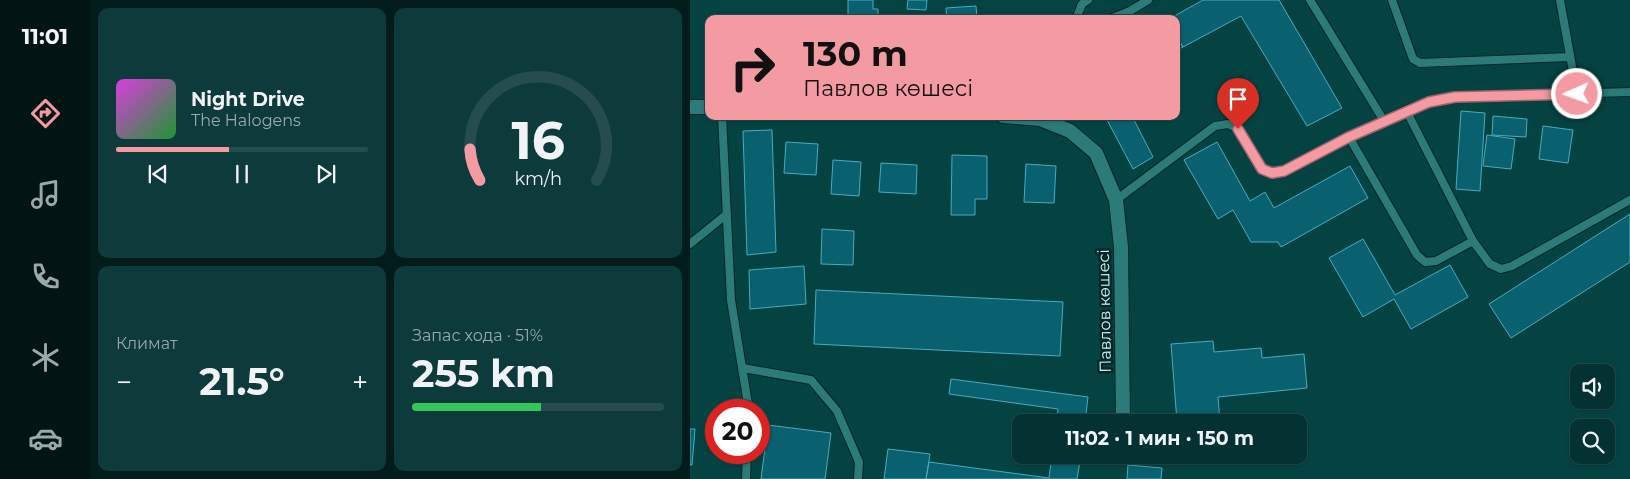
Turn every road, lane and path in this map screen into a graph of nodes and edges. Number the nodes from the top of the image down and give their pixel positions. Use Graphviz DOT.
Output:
graph roads {
  1 [pos="1088,0"];
  2 [pos="1148,0"];
  3 [pos="1310,0"];
  4 [pos="1392,0"];
  5 [pos="1560,0"];
  6 [pos="1078,15"];
  7 [pos="1120,15"];
  8 [pos="1570,57"];
  9 [pos="1630,92"];
  10 [pos="1577,94"];
  11 [pos="690,107"];
  12 [pos="705,107"];
  13 [pos="1406,110"];
  14 [pos="722,120"];
  15 [pos="1045,120"];
  16 [pos="1384,120"];
  17 [pos="1349,137"];
  18 [pos="1116,200"];
  19 [pos="1630,200"];
  20 [pos="727,214"];
  21 [pos="1473,241"];
  22 [pos="690,244"];
  23 [pos="743,368"];
  24 [pos="747,399"];
  25 [pos="1123,414"];
  26 [pos="747,464"];
  27 [pos="746,479"];
  28 [pos="858,479"];
  1 -- 6 [label="lane"];
  2 -- 7 [label="lane"];
  3 -- 16 [label="lane"];
  4 -- 8 [label="lane"];
  5 -- 8 [label="lane"];
  8 -- 10 [label="lane"];
  9 -- 10 [label="lane"];
  10 -- 13 [label="lane"];
  11 -- 12 [label="street"];
  13 -- 16 [label="lane"];
  13 -- 21 [label="lane"];
  14 -- 20 [label="lane"];
  15 -- 18 [label="street, Павлов көшесі"];
  16 -- 17 [label="lane"];
  17 -- 18 [label="lane"];
  17 -- 21 [label="lane"];
  18 -- 25 [label="street, Павлов көшесі"];
  19 -- 21 [label="lane"];
  20 -- 22 [label="lane"];
  20 -- 23 [label="lane"];
  23 -- 24 [label="lane"];
  23 -- 28 [label="lane"];
  26 -- 27 [label="lane"];
}
